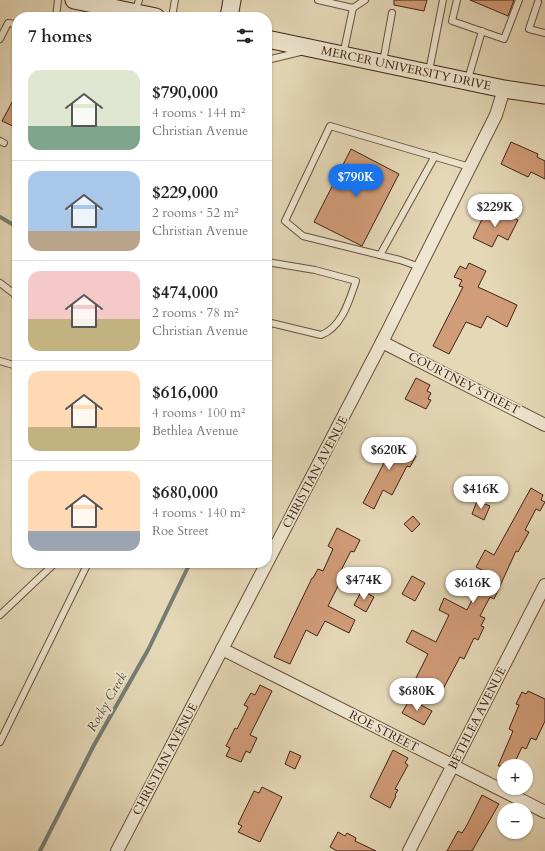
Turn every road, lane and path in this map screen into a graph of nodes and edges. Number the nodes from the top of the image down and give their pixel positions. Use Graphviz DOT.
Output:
graph roads {
  1 [pos="58,0"];
  2 [pos="74,0"];
  3 [pos="175,0"];
  4 [pos="232,0"];
  5 [pos="318,0"];
  6 [pos="365,0"];
  7 [pos="443,0"];
  8 [pos="457,0"];
  9 [pos="519,0"];
  10 [pos="326,1"];
  11 [pos="538,2"];
  12 [pos="99,3"];
  13 [pos="349,5"];
  14 [pos="57,12"];
  15 [pos="141,12"];
  16 [pos="173,12"];
  17 [pos="230,12"];
  18 [pos="392,13"];
  19 [pos="12,23"];
  20 [pos="482,31"];
  21 [pos="545,33"];
  22 [pos="0,39"];
  23 [pos="272,40"];
  24 [pos="317,49"];
  25 [pos="343,55"];
  26 [pos="272,58"];
  27 [pos="383,63"];
  28 [pos="429,73"];
  29 [pos="467,81"];
  30 [pos="504,89"];
  31 [pos="545,95"];
  32 [pos="434,156"];
  33 [pos="470,167"];
  34 [pos="380,255"];
  35 [pos="272,263"];
  36 [pos="420,267"];
  37 [pos="0,283"];
  38 [pos="12,292"];
  39 [pos="272,323"];
  40 [pos="382,342"];
  41 [pos="0,361"];
  42 [pos="12,365"];
  43 [pos="545,425"];
  44 [pos="272,553"];
  45 [pos="49,568"];
  46 [pos="86,568"];
  47 [pos="264,568"];
  48 [pos="545,585"];
  49 [pos="0,615"];
  50 [pos="222,649"];
  51 [pos="0,742"];
  52 [pos="452,765"];
  53 [pos="545,812"];
  54 [pos="117,851"];
  55 [pos="409,851"];
  1 -- 14 [label="lane"];
  2 -- 12 [label="main road"];
  3 -- 16 [label="lane"];
  4 -- 17 [label="main road"];
  5 -- 10 [label="lane"];
  6 -- 13 [label="lane"];
  7 -- 28 [label="lane"];
  8 -- 20 [label="lane"];
  9 -- 20 [label="lane"];
  10 -- 13 [label="lane"];
  11 -- 21 [label="lane"];
  12 -- 15 [label="main road"];
  13 -- 25 [label="lane"];
  18 -- 27 [label="lane"];
  19 -- 22 [label="lane"];
  20 -- 29 [label="lane"];
  23 -- 24 [label="main road, MERCER UNIVERSITY DRIVE"];
  24 -- 25 [label="main road, MERCER UNIVERSITY DRIVE"];
  24 -- 26 [label="lane"];
  25 -- 27 [label="main road, MERCER UNIVERSITY DRIVE"];
  27 -- 28 [label="main road, MERCER UNIVERSITY DRIVE"];
  28 -- 29 [label="main road, MERCER UNIVERSITY DRIVE"];
  29 -- 30 [label="main road, MERCER UNIVERSITY DRIVE"];
  30 -- 31 [label="main road, MERCER UNIVERSITY DRIVE"];
  30 -- 33 [label="street, CHRISTIAN AVENUE"];
  32 -- 33 [label="lane"];
  32 -- 34 [label="lane"];
  32 -- 34 [label="lane"];
  33 -- 36 [label="street, CHRISTIAN AVENUE"];
  34 -- 36 [label="lane"];
  35 -- 39 [label="lane"];
  36 -- 40 [label="street, CHRISTIAN AVENUE"];
  37 -- 38 [label="lane"];
  40 -- 43 [label="street, COURTNEY STREET"];
  40 -- 44 [label="street, CHRISTIAN AVENUE"];
  41 -- 42 [label="lane"];
  45 -- 49 [label="lane"];
  46 -- 51 [label="lane"];
  47 -- 50 [label="street, CHRISTIAN AVENUE"];
  48 -- 52 [label="street, BETHLEA AVENUE"];
  50 -- 52 [label="street, ROE STREET"];
  50 -- 54 [label="street, CHRISTIAN AVENUE"];
  52 -- 53 [label="street, ROE STREET"];
  52 -- 55 [label="street, BETHLEA AVENUE"];
}
